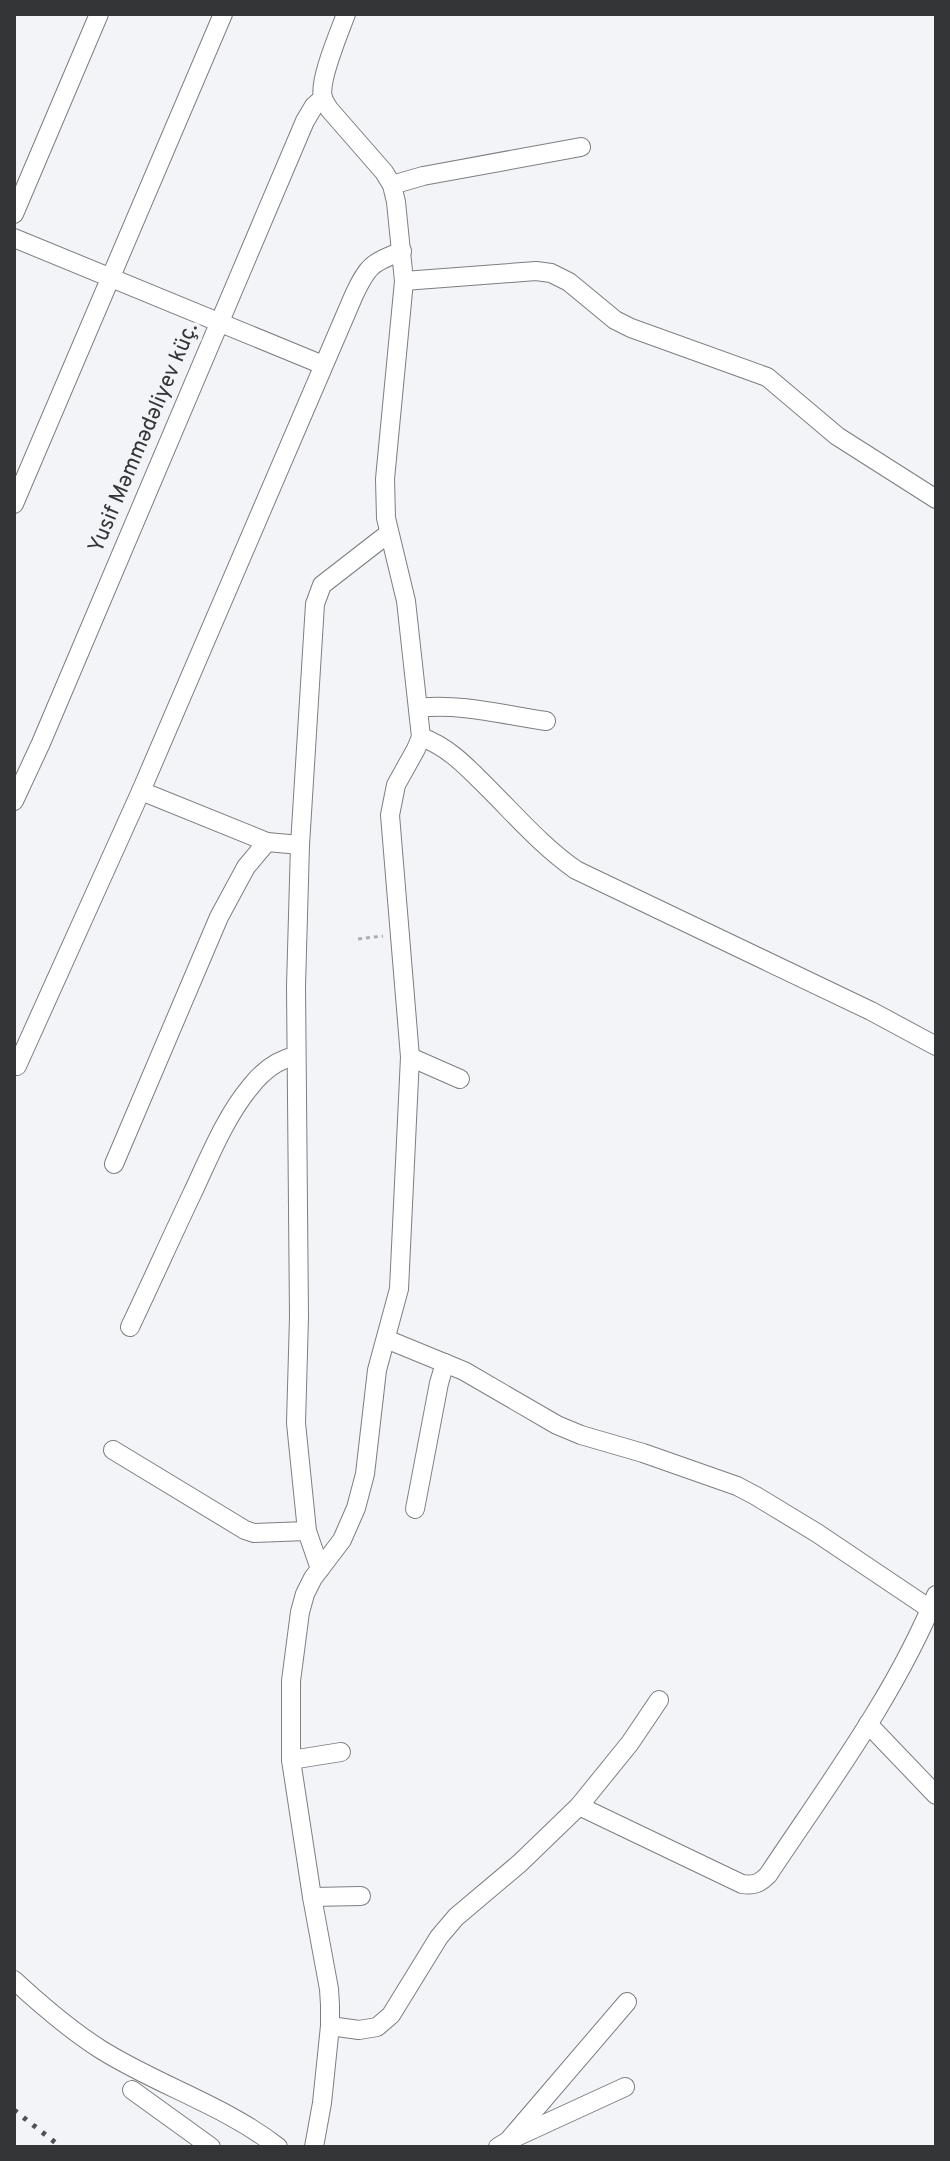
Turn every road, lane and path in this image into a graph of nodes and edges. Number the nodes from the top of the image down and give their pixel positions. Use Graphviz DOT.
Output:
graph roads {
  1 [pos="99,14"];
  2 [pos="223,14"];
  3 [pos="346,14"];
  4 [pos="323,98"];
  5 [pos="581,147"];
  6 [pos="392,185"];
  7 [pos="14,214"];
  8 [pos="14,238"];
  9 [pos="402,251"];
  10 [pos="109,277"];
  11 [pos="404,281"];
  12 [pos="219,323"];
  13 [pos="323,365"];
  14 [pos="936,499"];
  15 [pos="14,504"];
  16 [pos="389,533"];
  17 [pos="419,708"];
  18 [pos="546,721"];
  19 [pos="421,737"];
  20 [pos="141,791"];
  21 [pos="14,801"];
  22 [pos="267,842"];
  23 [pos="300,845"];
  24 [pos="399,934"];
  25 [pos="358,939"];
  26 [pos="936,1046"];
  27 [pos="295,1056"];
  28 [pos="410,1057"];
  29 [pos="17,1066"];
  30 [pos="460,1079"];
  31 [pos="114,1164"];
  32 [pos="130,1327"];
  33 [pos="386,1339"];
  34 [pos="445,1363"];
  35 [pos="113,1450"];
  36 [pos="415,1509"];
  37 [pos="307,1531"];
  38 [pos="320,1569"];
  39 [pos="933,1602"];
  40 [pos="659,1700"];
  41 [pos="868,1724"];
  42 [pos="341,1752"];
  43 [pos="291,1760"];
  44 [pos="936,1795"];
  45 [pos="579,1806"];
  46 [pos="361,1896"];
  47 [pos="312,1897"];
  48 [pos="14,1980"];
  49 [pos="627,2002"];
  50 [pos="330,2026"];
  51 [pos="625,2087"];
  52 [pos="132,2090"];
  53 [pos="503,2144"];
  54 [pos="274,2146"];
  55 [pos="211,2147"];
  56 [pos="314,2147"];
  1 -- 7 [label="street"];
  2 -- 10 [label="street"];
  3 -- 4 [label="street, Yusif Məmmədəliyev küç."];
  4 -- 6 [label="street"];
  4 -- 12 [label="street, Yusif Məmmədəliyev küç."];
  5 -- 6 [label="street"];
  6 -- 9 [label="street"];
  8 -- 10 [label="street"];
  9 -- 11 [label="street"];
  9 -- 13 [label="street"];
  10 -- 12 [label="street"];
  10 -- 15 [label="street"];
  11 -- 14 [label="street"];
  11 -- 16 [label="street"];
  12 -- 13 [label="street"];
  12 -- 21 [label="street, Yusif Məmmədəliyev küç."];
  13 -- 20 [label="street"];
  16 -- 17 [label="street"];
  16 -- 23 [label="street"];
  17 -- 18 [label="street"];
  17 -- 19 [label="street"];
  19 -- 24 [label="street"];
  19 -- 26 [label="street"];
  20 -- 22 [label="street"];
  20 -- 29 [label="street"];
  22 -- 23 [label="street"];
  22 -- 31 [label="street"];
  23 -- 27 [label="street"];
  24 -- 25 [label="path"];
  24 -- 28 [label="street"];
  27 -- 32 [label="street"];
  27 -- 37 [label="street"];
  28 -- 30 [label="street"];
  28 -- 33 [label="street"];
  33 -- 34 [label="street"];
  33 -- 38 [label="street"];
  34 -- 36 [label="street"];
  34 -- 39 [label="street"];
  35 -- 37 [label="street"];
  37 -- 38 [label="street"];
  38 -- 43 [label="street"];
  39 -- 41 [label="street"];
  40 -- 45 [label="street"];
  41 -- 44 [label="street"];
  41 -- 45 [label="street"];
  42 -- 43 [label="street"];
  43 -- 47 [label="street"];
  45 -- 50 [label="street"];
  46 -- 47 [label="street"];
  47 -- 50 [label="street"];
  48 -- 54 [label="street"];
  49 -- 53 [label="street"];
  50 -- 56 [label="street"];
  51 -- 53 [label="street"];
  52 -- 55 [label="street"];
}
